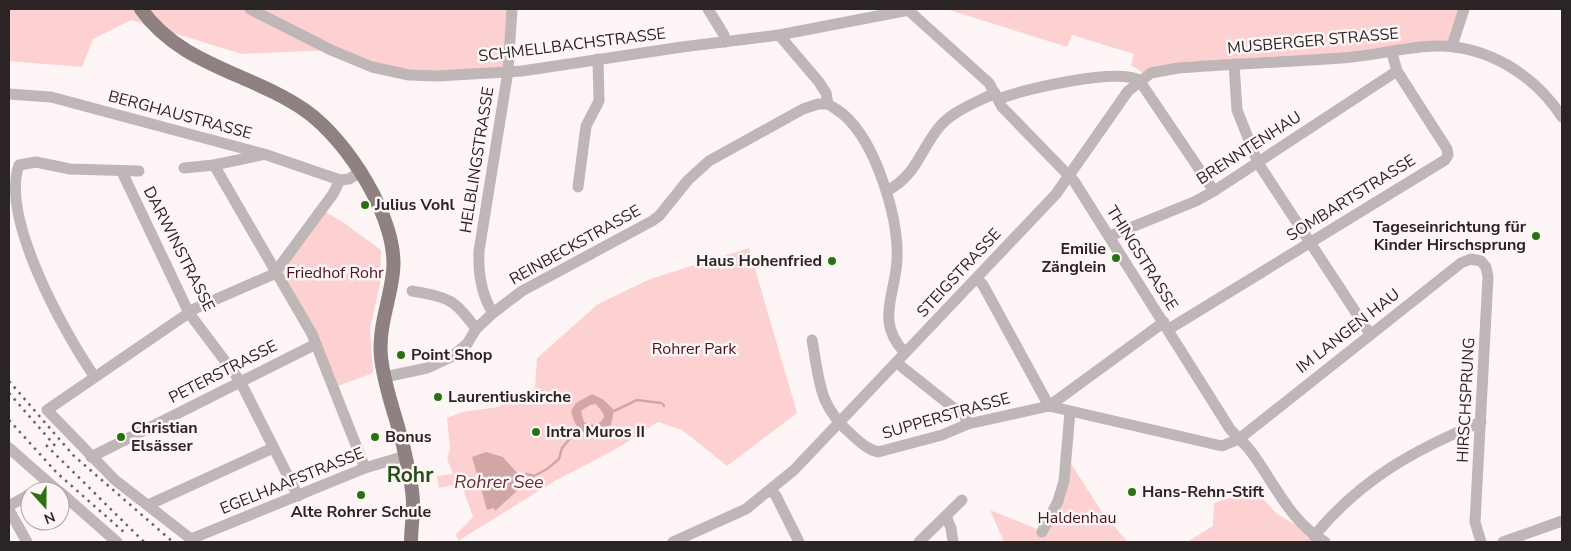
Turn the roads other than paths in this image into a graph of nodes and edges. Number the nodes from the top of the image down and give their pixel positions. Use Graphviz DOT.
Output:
graph roads {
  1 [pos="141,9"];
  2 [pos="250,9"];
  3 [pos="512,9"];
  4 [pos="708,9"];
  5 [pos="908,9"];
  6 [pos="1464,9"];
  7 [pos="779,36"];
  8 [pos="725,42"];
  9 [pos="1452,46"];
  10 [pos="1392,53"];
  11 [pos="598,59"];
  12 [pos="1234,64"];
  13 [pos="508,71"];
  14 [pos="1397,71"];
  15 [pos="1139,80"];
  16 [pos="9,94"];
  17 [pos="996,96"];
  18 [pos="828,104"];
  19 [pos="1562,118"];
  20 [pos="264,154"];
  21 [pos="1258,163"];
  22 [pos="214,165"];
  23 [pos="184,168"];
  24 [pos="139,171"];
  25 [pos="122,172"];
  26 [pos="360,172"];
  27 [pos="1069,176"];
  28 [pos="340,180"];
  29 [pos="578,187"];
  30 [pos="887,191"];
  31 [pos="1214,191"];
  32 [pos="1110,236"];
  33 [pos="1309,243"];
  34 [pos="1481,261"];
  35 [pos="276,271"];
  36 [pos="977,279"];
  37 [pos="412,291"];
  38 [pos="190,313"];
  39 [pos="493,313"];
  40 [pos="1166,326"];
  41 [pos="476,329"];
  42 [pos="1370,334"];
  43 [pos="812,340"];
  44 [pos="316,344"];
  45 [pos="905,353"];
  46 [pos="897,363"];
  47 [pos="94,376"];
  48 [pos="385,377"];
  49 [pos="240,381"];
  50 [pos="1049,406"];
  51 [pos="1070,412"];
  52 [pos="1481,422"];
  53 [pos="840,423"];
  54 [pos="968,424"];
  55 [pos="1239,438"];
  56 [pos="9,448"];
  57 [pos="273,448"];
  58 [pos="405,456"];
  59 [pos="91,457"];
  60 [pos="365,468"];
  61 [pos="47,481"];
  62 [pos="771,490"];
  63 [pos="298,496"];
  64 [pos="962,500"];
  65 [pos="20,501"];
  66 [pos="70,501"];
  67 [pos="148,505"];
  68 [pos="9,508"];
  69 [pos="946,516"];
  70 [pos="1562,521"];
  71 [pos="1042,532"];
  72 [pos="1314,536"];
  73 [pos="27,542"];
  74 [pos="117,542"];
  75 [pos="412,542"];
  76 [pos="673,542"];
  77 [pos="799,542"];
  78 [pos="919,542"];
  79 [pos="953,542"];
  80 [pos="1325,542"];
  81 [pos="1480,542"];
  82 [pos="1503,542"];
  1 -- 26 [label="main road"];
  2 -- 13 [label="street, SCHMELLBACHSTRASSE"];
  3 -- 13 [label="street, HELBLINGSTRASSE"];
  4 -- 8 [label="street"];
  5 -- 7 [label="street, SCHMELLBACHSTRASSE"];
  5 -- 17 [label="street, THINGSTRASSE"];
  6 -- 9 [label="street"];
  7 -- 8 [label="street, SCHMELLBACHSTRASSE"];
  7 -- 18 [label="street"];
  8 -- 11 [label="street, SCHMELLBACHSTRASSE"];
  9 -- 10 [label="street, MUSBERGER STRASSE"];
  9 -- 19 [label="street, MUSBERGER STRASSE"];
  10 -- 12 [label="street, MUSBERGER STRASSE"];
  10 -- 14 [label="street, SOMBARTSTRASSE"];
  11 -- 13 [label="street, SCHMELLBACHSTRASSE"];
  11 -- 29 [label="street"];
  12 -- 15 [label="street, MUSBERGER STRASSE"];
  12 -- 21 [label="street"];
  13 -- 39 [label="street, HELBLINGSTRASSE"];
  14 -- 21 [label="street, BRENNTENHAU"];
  14 -- 33 [label="street, SOMBARTSTRASSE"];
  15 -- 17 [label="street"];
  15 -- 27 [label="street, STEIGSTRASSE"];
  15 -- 31 [label="street"];
  16 -- 20 [label="street, BERGHAUSTRASSE"];
  17 -- 27 [label="street, THINGSTRASSE"];
  17 -- 30 [label="street"];
  18 -- 30 [label="street"];
  18 -- 39 [label="street, REINBECKSTRASSE"];
  20 -- 22 [label="street"];
  20 -- 28 [label="street, BERGHAUSTRASSE"];
  21 -- 31 [label="street, BRENNTENHAU"];
  21 -- 33 [label="street"];
  22 -- 23 [label="street"];
  22 -- 35 [label="street"];
  24 -- 25 [label="street"];
  25 -- 38 [label="street, DARWINSTRASSE"];
  25 -- 47 [label="street"];
  26 -- 28 [label="street"];
  26 -- 48 [label="main road"];
  27 -- 32 [label="street, THINGSTRASSE"];
  27 -- 36 [label="street, STEIGSTRASSE"];
  28 -- 35 [label="street"];
  30 -- 45 [label="street"];
  31 -- 32 [label="street, BRENNTENHAU"];
  32 -- 40 [label="street, THINGSTRASSE"];
  33 -- 40 [label="street, SOMBARTSTRASSE"];
  33 -- 42 [label="street"];
  34 -- 42 [label="street, IM LANGEN HAU"];
  34 -- 52 [label="street, HIRSCHSPRUNG"];
  35 -- 38 [label="street"];
  35 -- 44 [label="street"];
  36 -- 45 [label="street, STEIGSTRASSE"];
  36 -- 50 [label="street"];
  37 -- 41 [label="street"];
  38 -- 47 [label="street"];
  38 -- 49 [label="street, DARWINSTRASSE"];
  39 -- 41 [label="street, REINBECKSTRASSE"];
  40 -- 50 [label="street, SOMBARTSTRASSE"];
  40 -- 55 [label="street, THINGSTRASSE"];
  41 -- 48 [label="street, REINBECKSTRASSE"];
  42 -- 55 [label="street, IM LANGEN HAU"];
  43 -- 53 [label="street, SUPPERSTRASSE"];
  44 -- 49 [label="street, PETERSTRASSE"];
  44 -- 60 [label="street"];
  45 -- 46 [label="street, STEIGSTRASSE"];
  46 -- 53 [label="street, STEIGSTRASSE"];
  46 -- 54 [label="street"];
  47 -- 59 [label="street"];
  48 -- 58 [label="main road"];
  49 -- 57 [label="street, DARWINSTRASSE"];
  49 -- 59 [label="street, PETERSTRASSE"];
  50 -- 51 [label="street, SUPPERSTRASSE"];
  50 -- 54 [label="street, SUPPERSTRASSE"];
  51 -- 55 [label="street, SUPPERSTRASSE"];
  51 -- 71 [label="street"];
  52 -- 72 [label="street"];
  52 -- 81 [label="street, HIRSCHSPRUNG"];
  53 -- 54 [label="street, SUPPERSTRASSE"];
  53 -- 62 [label="street, STEIGSTRASSE"];
  55 -- 72 [label="street, THINGSTRASSE"];
  56 -- 61 [label="street"];
  57 -- 63 [label="street, DARWINSTRASSE"];
  57 -- 67 [label="street"];
  58 -- 60 [label="street, EGELHAAFSTRASSE"];
  58 -- 75 [label="main road"];
  59 -- 67 [label="street"];
  60 -- 63 [label="street, EGELHAAFSTRASSE"];
  62 -- 76 [label="street, STEIGSTRASSE"];
  62 -- 77 [label="street"];
  63 -- 67 [label="street, EGELHAAFSTRASSE"];
  64 -- 69 [label="street"];
  65 -- 68 [label="street"];
  66 -- 74 [label="street"];
  68 -- 73 [label="street"];
  69 -- 78 [label="street"];
  69 -- 79 [label="street"];
  70 -- 82 [label="street"];
  72 -- 80 [label="street, THINGSTRASSE"];
}
